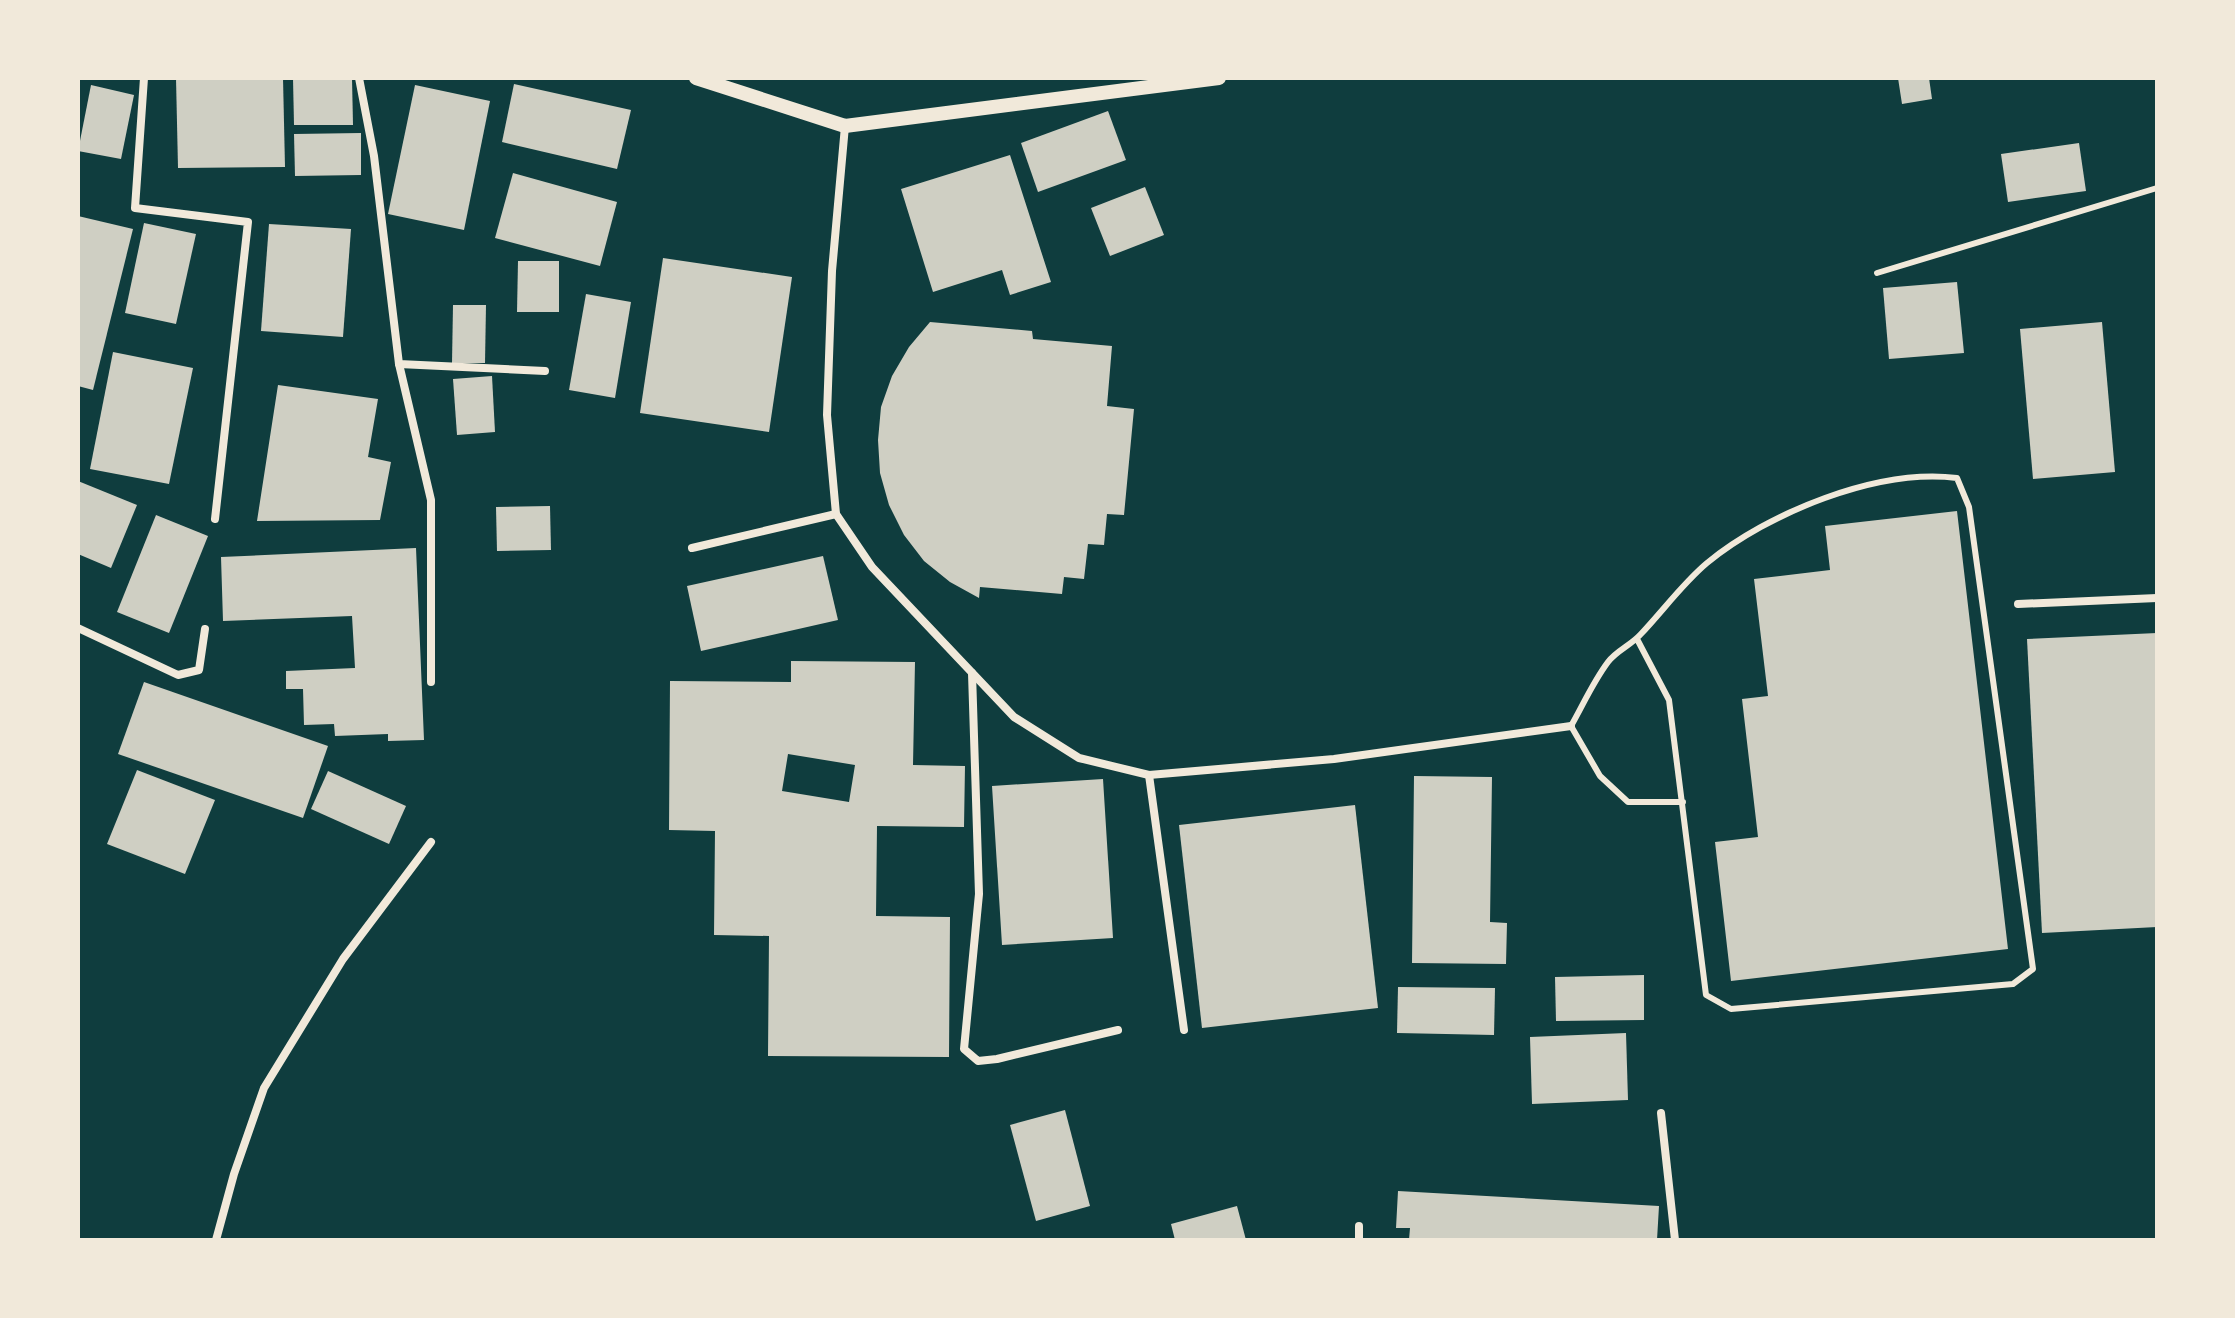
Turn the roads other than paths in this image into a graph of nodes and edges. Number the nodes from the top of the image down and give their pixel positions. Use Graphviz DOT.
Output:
graph roads {
  1 [pos="144,78"];
  2 [pos="359,78"];
  3 [pos="696,78"];
  4 [pos="1219,78"];
  5 [pos="845,126"];
  6 [pos="2157,188"];
  7 [pos="1877,273"];
  8 [pos="399,364"];
  9 [pos="545,371"];
  10 [pos="836,514"];
  11 [pos="215,519"];
  12 [pos="692,548"];
  13 [pos="2157,598"];
  14 [pos="2018,604"];
  15 [pos="78,628"];
  16 [pos="205,629"];
  17 [pos="1637,639"];
  18 [pos="972,672"];
  19 [pos="431,682"];
  20 [pos="1571,726"];
  21 [pos="1149,775"];
  22 [pos="1683,802"];
  23 [pos="431,842"];
  24 [pos="1118,1030"];
  25 [pos="1184,1030"];
  26 [pos="1661,1113"];
  27 [pos="1359,1226"];
  28 [pos="216,1240"];
  29 [pos="1359,1240"];
  30 [pos="1675,1240"];
  1 -- 11 [label="street"];
  2 -- 8 [label="street"];
  3 -- 5 [label="street"];
  4 -- 5 [label="street"];
  5 -- 10 [label="street"];
  6 -- 7 [label="lane"];
  8 -- 9 [label="street"];
  8 -- 19 [label="street"];
  10 -- 12 [label="street"];
  10 -- 18 [label="street"];
  13 -- 14 [label="street"];
  15 -- 16 [label="street"];
  17 -- 20 [label="lane"];
  17 -- 22 [label="lane"];
  17 -- 22 [label="lane"];
  18 -- 21 [label="street"];
  18 -- 24 [label="street"];
  20 -- 21 [label="street"];
  20 -- 22 [label="lane"];
  21 -- 25 [label="street"];
  23 -- 28 [label="street"];
  26 -- 30 [label="street"];
  27 -- 29 [label="street"];
}
